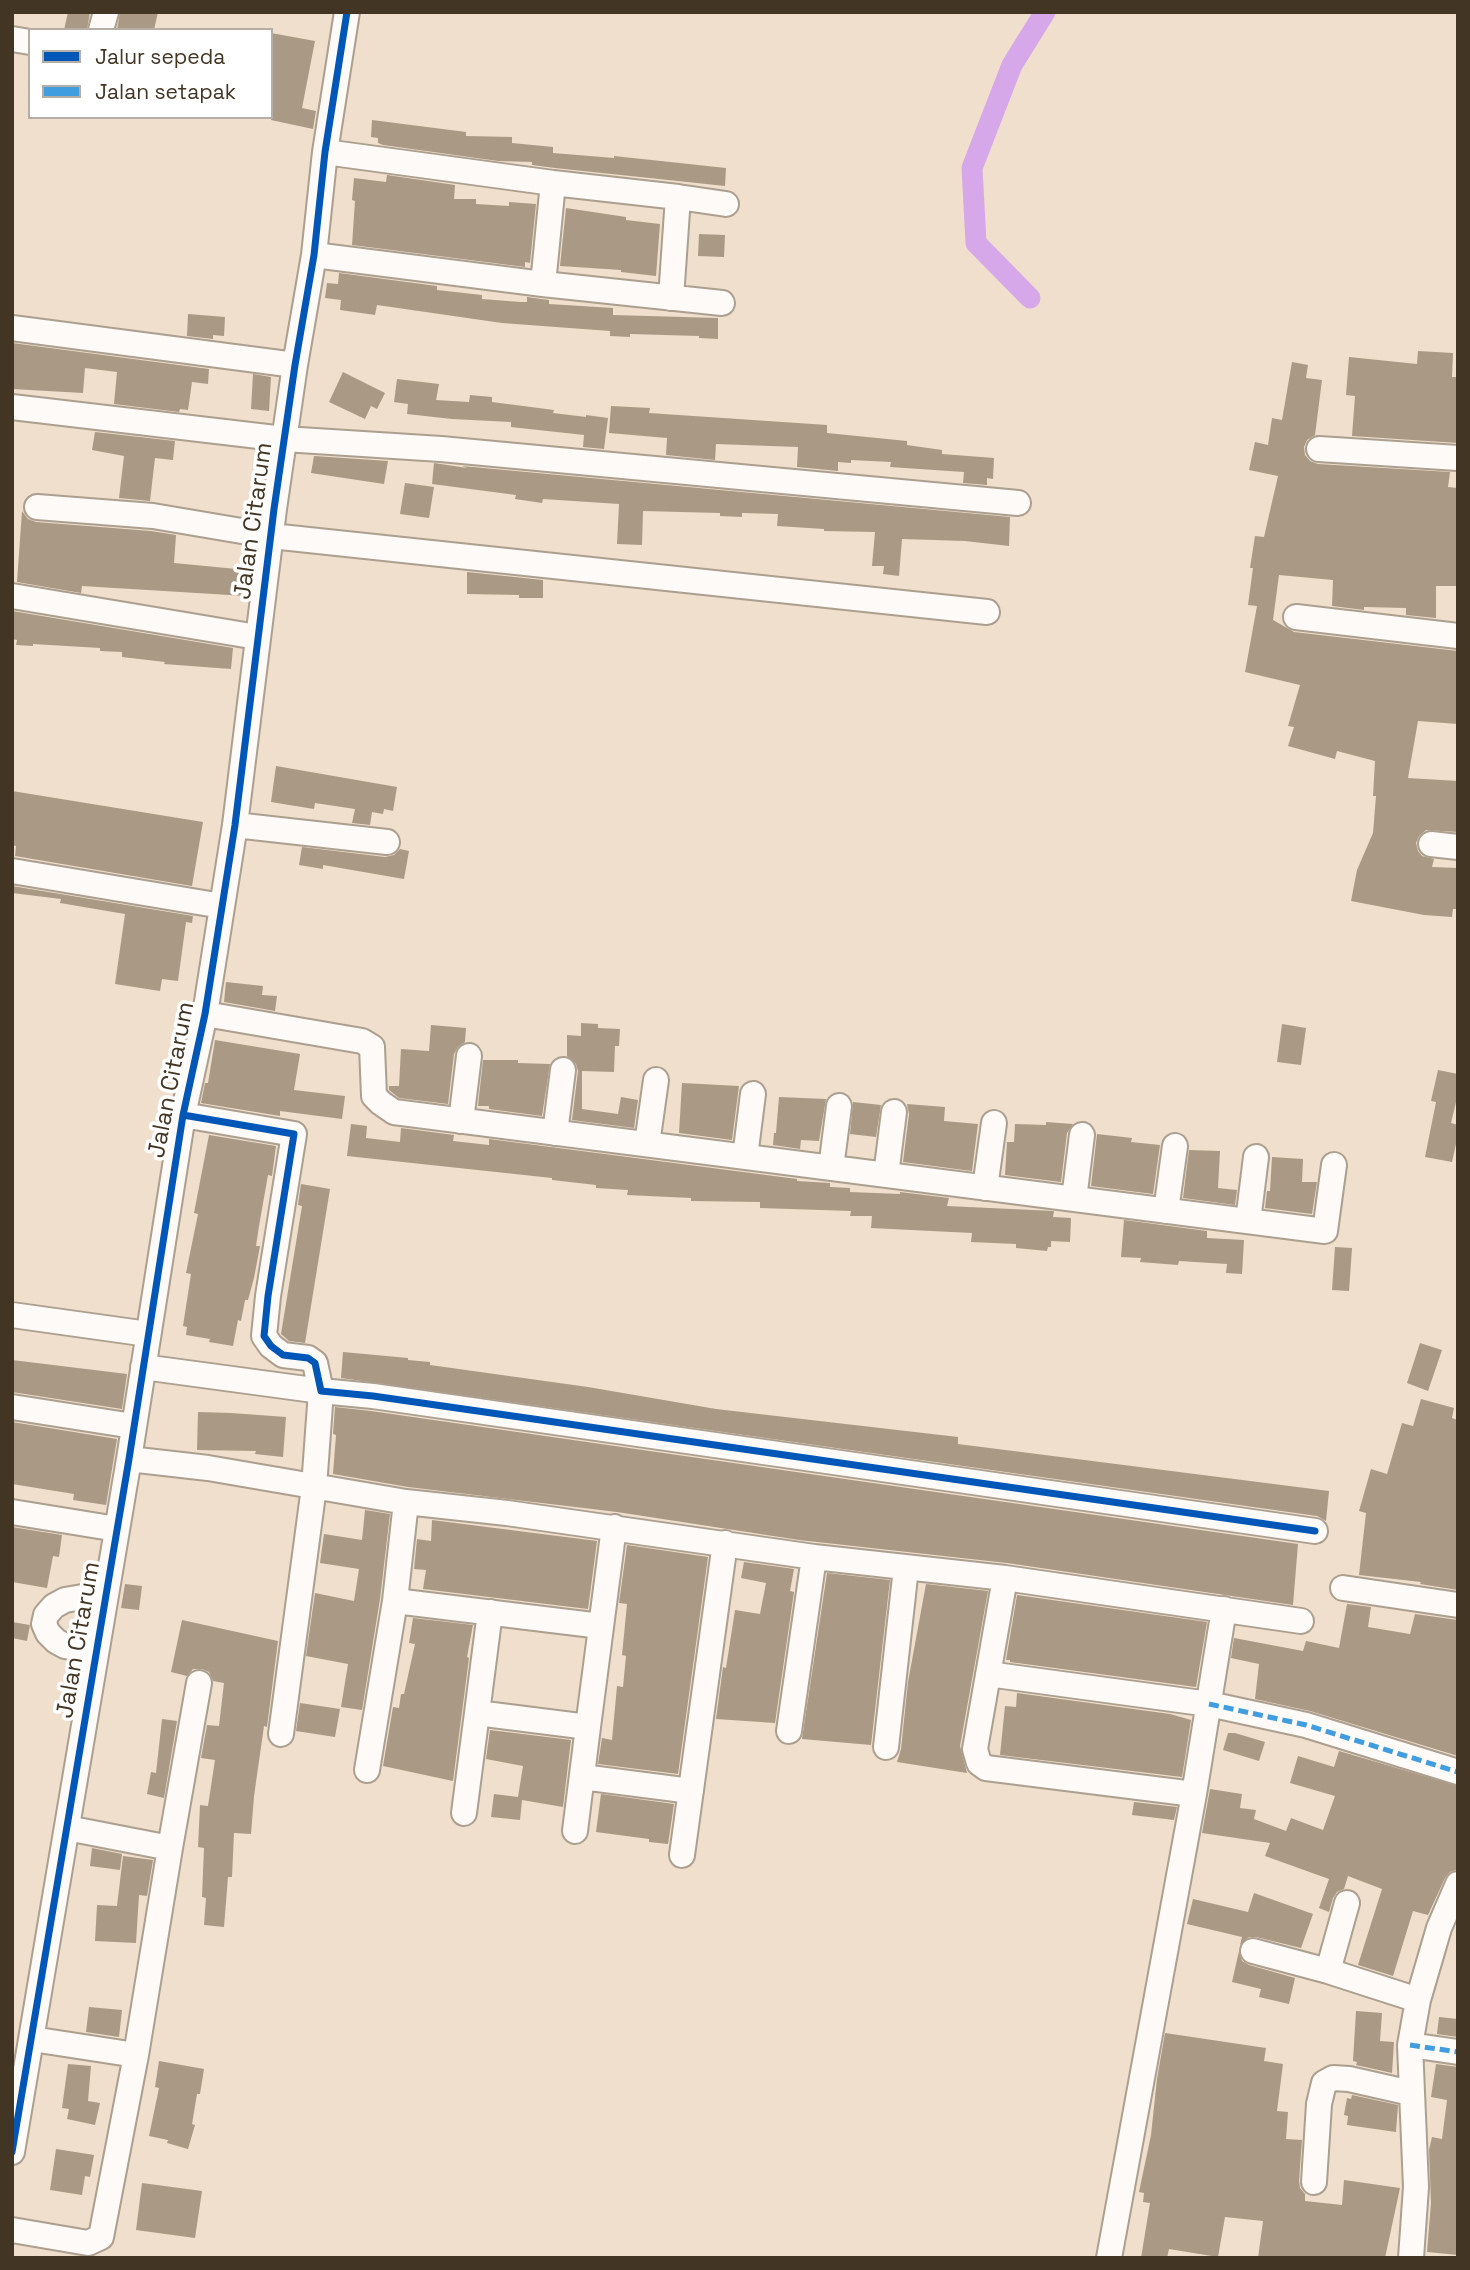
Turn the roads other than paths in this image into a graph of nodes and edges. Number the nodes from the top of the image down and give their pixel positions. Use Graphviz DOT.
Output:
graph roads {
  1 [pos="347,12"];
  2 [pos="325,152"];
  3 [pos="553,183"];
  4 [pos="678,197"];
  5 [pos="726,204"];
  6 [pos="314,255"];
  7 [pos="543,284"];
  8 [pos="671,298"];
  9 [pos="722,303"];
  10 [pos="12,328"];
  11 [pos="295,365"];
  12 [pos="12,407"];
  13 [pos="284,439"];
  14 [pos="1319,449"];
  15 [pos="1458,458"];
  16 [pos="1018,503"];
  17 [pos="37,508"];
  18 [pos="272,525"];
  19 [pos="12,596"];
  20 [pos="988,612"];
  21 [pos="1296,617"];
  22 [pos="1458,636"];
  23 [pos="257,637"];
  24 [pos="234,825"];
  25 [pos="387,842"];
  26 [pos="1431,844"];
  27 [pos="1458,847"];
  28 [pos="12,871"];
  29 [pos="222,906"];
  30 [pos="205,1014"];
  31 [pos="469,1056"];
  32 [pos="563,1070"];
  33 [pos="656,1080"];
  34 [pos="752,1094"];
  35 [pos="839,1106"];
  36 [pos="894,1112"];
  37 [pos="183,1115"];
  38 [pos="461,1121"];
  39 [pos="994,1123"];
  40 [pos="555,1133"];
  41 [pos="1082,1135"];
  42 [pos="648,1144"];
  43 [pos="1175,1146"];
  44 [pos="745,1157"];
  45 [pos="1256,1157"];
  46 [pos="1334,1165"];
  47 [pos="831,1168"];
  48 [pos="886,1175"];
  49 [pos="985,1188"];
  50 [pos="1074,1199"];
  51 [pos="1166,1211"];
  52 [pos="1248,1222"];
  53 [pos="12,1315"];
  54 [pos="148,1334"];
  55 [pos="143,1367"];
  56 [pos="321,1391"];
  57 [pos="12,1407"];
  58 [pos="133,1426"];
  59 [pos="129,1459"];
  60 [pos="314,1487"];
  61 [pos="406,1502"];
  62 [pos="12,1512"];
  63 [pos="614,1527"];
  64 [pos="117,1529"];
  65 [pos="1315,1531"];
  66 [pos="725,1543"];
  67 [pos="814,1557"];
  68 [pos="906,1568"];
  69 [pos="1005,1578"];
  70 [pos="1343,1587"];
  71 [pos="106,1593"];
  72 [pos="395,1601"];
  73 [pos="1458,1605"];
  74 [pos="1224,1609"];
  75 [pos="490,1612"];
  76 [pos="1301,1621"];
  77 [pos="601,1626"];
  78 [pos="96,1652"];
  79 [pos="988,1674"];
  80 [pos="200,1683"];
  81 [pos="1209,1704"];
  82 [pos="477,1713"];
  83 [pos="588,1727"];
  84 [pos="789,1731"];
  85 [pos="281,1734"];
  86 [pos="887,1747"];
  87 [pos="367,1770"];
  88 [pos="1458,1772"];
  89 [pos="582,1777"];
  90 [pos="691,1791"];
  91 [pos="1194,1794"];
  92 [pos="464,1813"];
  93 [pos="67,1828"];
  94 [pos="575,1831"];
  95 [pos="170,1848"];
  96 [pos="682,1855"];
  97 [pos="1458,1884"];
  98 [pos="1347,1903"];
  99 [pos="1253,1951"];
  100 [pos="1328,1971"];
  101 [pos="1418,2000"];
  102 [pos="32,2039"];
  103 [pos="1410,2045"];
  104 [pos="1458,2052"];
  105 [pos="136,2055"];
  106 [pos="1411,2093"];
  107 [pos="13,2139"];
  108 [pos="1314,2182"];
  109 [pos="12,2230"];
  110 [pos="1416,2257"];
  111 [pos="1109,2258"];
  1 -- 2 [label="street, Jalan Citarum"];
  2 -- 3 [label="street"];
  2 -- 6 [label="street, Jalan Citarum"];
  3 -- 4 [label="street"];
  3 -- 7 [label="street"];
  4 -- 5 [label="street"];
  4 -- 8 [label="street"];
  6 -- 7 [label="street"];
  6 -- 11 [label="street, Jalan Citarum"];
  7 -- 8 [label="street"];
  8 -- 9 [label="street"];
  10 -- 11 [label="street"];
  11 -- 13 [label="street, Jalan Citarum"];
  12 -- 13 [label="street"];
  13 -- 16 [label="street"];
  13 -- 18 [label="street, Jalan Citarum"];
  14 -- 15 [label="street"];
  17 -- 18 [label="street"];
  18 -- 20 [label="street"];
  18 -- 23 [label="street, Jalan Citarum"];
  19 -- 23 [label="street"];
  21 -- 22 [label="street"];
  23 -- 24 [label="street, Jalan Citarum"];
  24 -- 25 [label="street"];
  24 -- 29 [label="street, Jalan Citarum"];
  26 -- 27 [label="street"];
  28 -- 29 [label="street"];
  29 -- 30 [label="street, Jalan Citarum"];
  30 -- 37 [label="street, Jalan Citarum"];
  30 -- 38 [label="street"];
  31 -- 38 [label="street"];
  32 -- 40 [label="street"];
  33 -- 42 [label="street"];
  34 -- 44 [label="street"];
  35 -- 47 [label="street"];
  36 -- 48 [label="street"];
  37 -- 54 [label="street, Jalan Citarum"];
  37 -- 56 [label="street"];
  38 -- 40 [label="street"];
  39 -- 49 [label="street"];
  40 -- 42 [label="street"];
  41 -- 50 [label="street"];
  42 -- 44 [label="street"];
  43 -- 51 [label="street"];
  44 -- 47 [label="street"];
  45 -- 52 [label="street"];
  46 -- 52 [label="street"];
  47 -- 48 [label="street"];
  48 -- 49 [label="street"];
  49 -- 50 [label="street"];
  50 -- 51 [label="street"];
  51 -- 52 [label="street"];
  53 -- 54 [label="street"];
  54 -- 55 [label="street, Jalan Citarum"];
  55 -- 56 [label="street"];
  55 -- 58 [label="street, Jalan Citarum"];
  56 -- 60 [label="street"];
  56 -- 65 [label="street"];
  57 -- 58 [label="street"];
  58 -- 59 [label="street, Jalan Citarum"];
  59 -- 60 [label="street"];
  59 -- 64 [label="street, Jalan Citarum"];
  60 -- 61 [label="street"];
  60 -- 85 [label="street"];
  61 -- 63 [label="street"];
  61 -- 72 [label="street"];
  62 -- 64 [label="street"];
  63 -- 66 [label="street"];
  63 -- 77 [label="street"];
  64 -- 71 [label="street, Jalan Citarum"];
  66 -- 67 [label="street"];
  66 -- 90 [label="street"];
  67 -- 68 [label="street"];
  67 -- 84 [label="street"];
  68 -- 69 [label="street"];
  68 -- 86 [label="street"];
  69 -- 74 [label="street"];
  69 -- 79 [label="street"];
  70 -- 73 [label="street"];
  71 -- 78 [label="street, Jalan Citarum"];
  71 -- 78 [label="street"];
  72 -- 75 [label="street"];
  72 -- 87 [label="street"];
  74 -- 76 [label="street"];
  74 -- 81 [label="street"];
  75 -- 77 [label="street"];
  75 -- 82 [label="street"];
  77 -- 83 [label="street"];
  78 -- 93 [label="street, Jalan Citarum"];
  79 -- 81 [label="street"];
  79 -- 91 [label="street"];
  80 -- 95 [label="street"];
  81 -- 88 [label="street"];
  81 -- 91 [label="street"];
  82 -- 83 [label="street"];
  82 -- 92 [label="street"];
  83 -- 89 [label="street"];
  89 -- 90 [label="street"];
  89 -- 94 [label="street"];
  90 -- 96 [label="street"];
  91 -- 111 [label="street"];
  93 -- 95 [label="street"];
  93 -- 102 [label="street, Jalan Citarum"];
  95 -- 105 [label="street"];
  97 -- 101 [label="street"];
  98 -- 100 [label="street"];
  99 -- 100 [label="street"];
  100 -- 101 [label="street"];
  101 -- 103 [label="street"];
  102 -- 105 [label="street"];
  102 -- 107 [label="street, Jalan Citarum"];
  103 -- 104 [label="street"];
  103 -- 106 [label="street"];
  105 -- 109 [label="street"];
  106 -- 108 [label="street"];
  106 -- 110 [label="street"];
}
